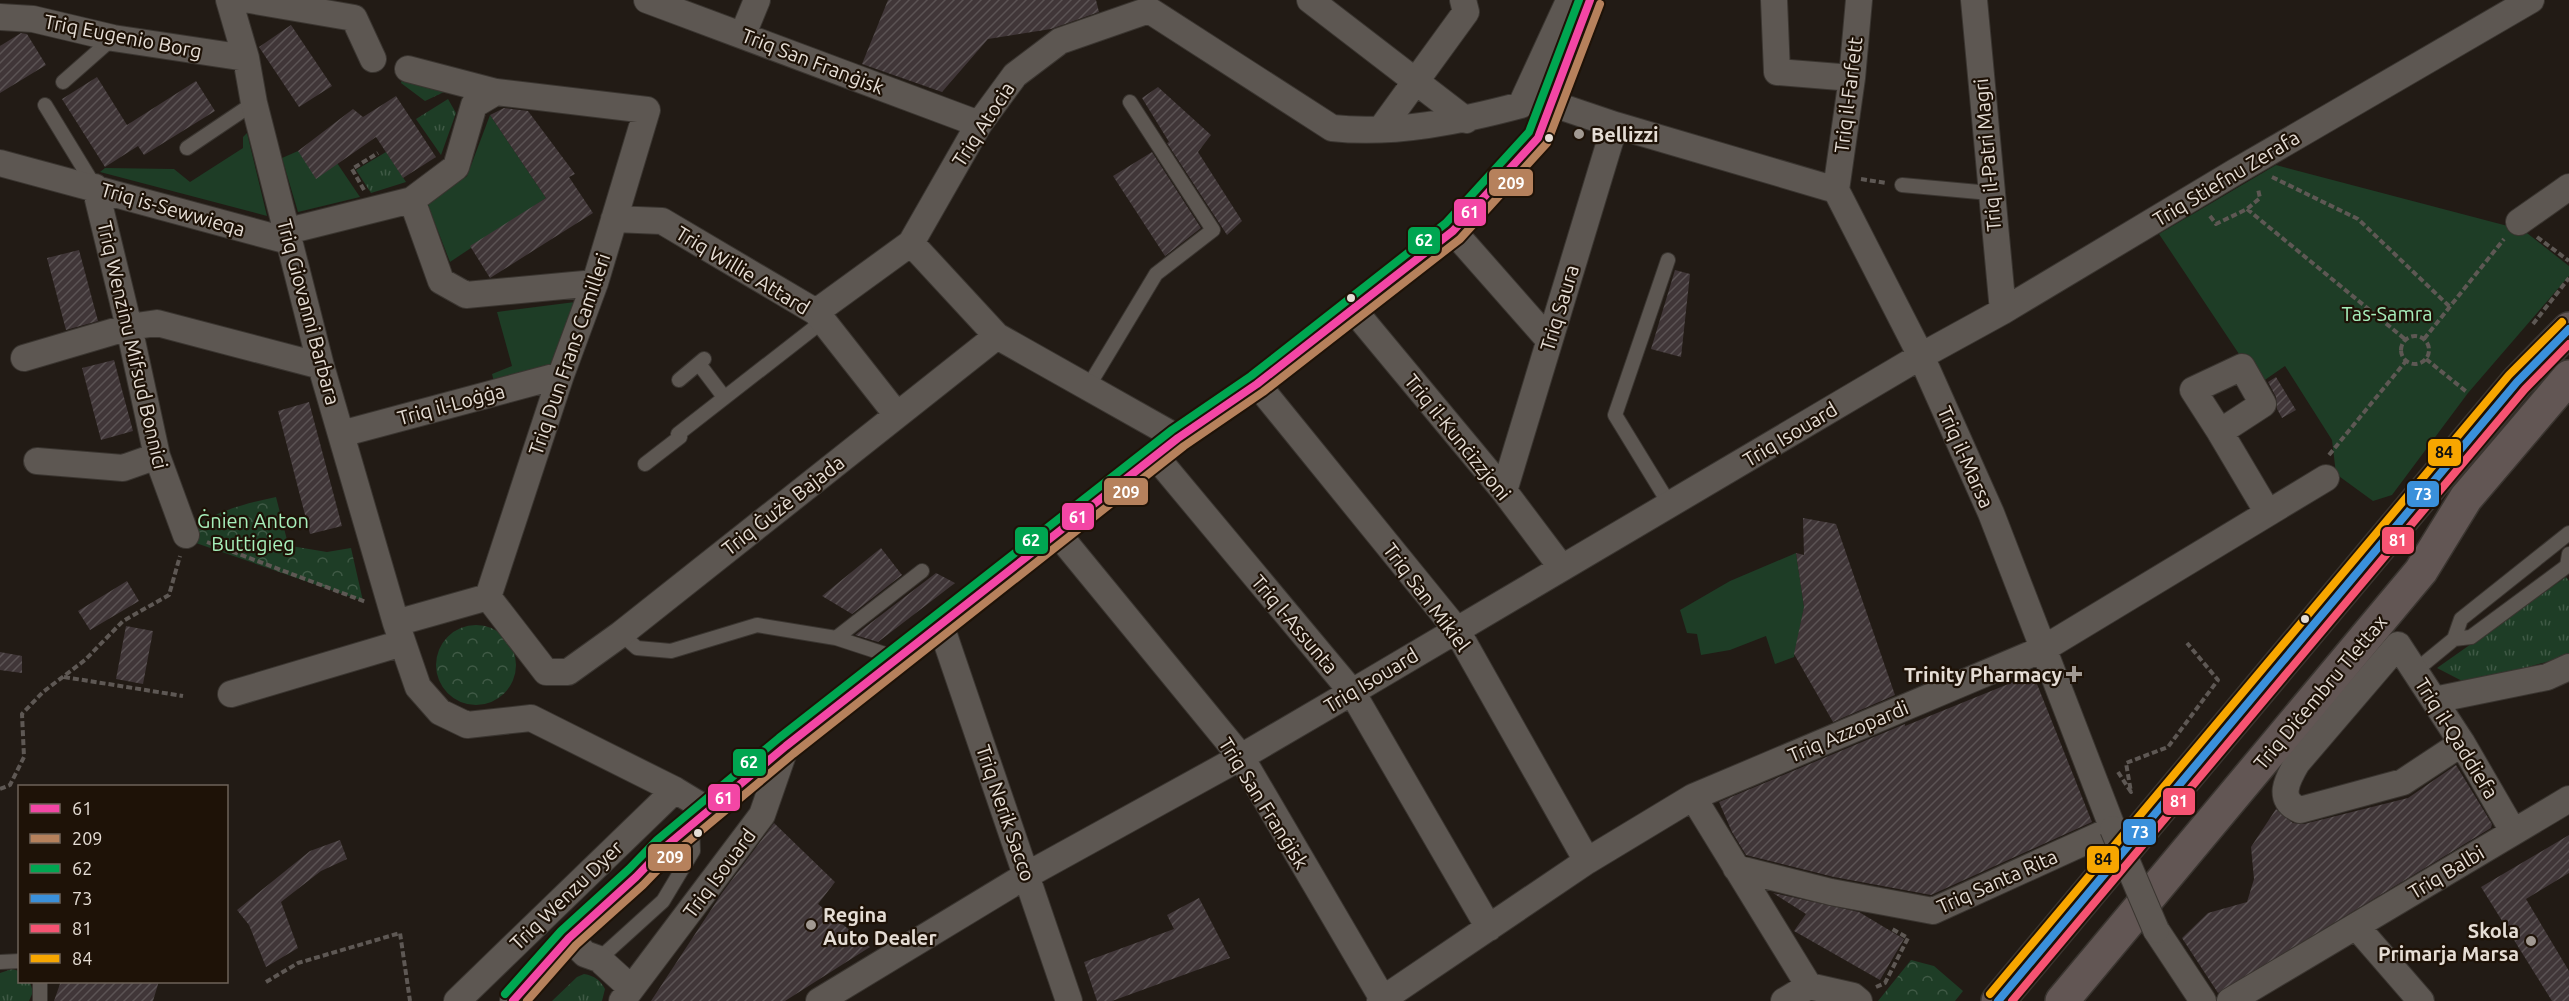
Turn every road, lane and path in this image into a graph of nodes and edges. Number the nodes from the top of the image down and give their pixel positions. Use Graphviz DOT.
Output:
graph roads {
  1 [pos="229,0"];
  2 [pos="250,0"];
  3 [pos="647,0"];
  4 [pos="757,0"];
  5 [pos="1310,0"];
  6 [pos="1463,0"];
  7 [pos="1573,0"];
  8 [pos="1590,0"];
  9 [pos="1774,0"];
  10 [pos="1859,0"];
  11 [pos="1974,0"];
  12 [pos="2531,0"];
  13 [pos="1117,10"];
  14 [pos="0,17"];
  15 [pos="743,34"];
  16 [pos="113,38"];
  17 [pos="246,58"];
  18 [pos="373,59"];
  19 [pos="408,69"];
  20 [pos="1852,78"];
  21 [pos="1416,79"];
  22 [pos="63,82"];
  23 [pos="496,92"];
  24 [pos="1130,102"];
  25 [pos="254,103"];
  26 [pos="1550,103"];
  27 [pos="45,105"];
  28 [pos="1466,120"];
  29 [pos="979,124"];
  30 [pos="1615,125"];
  31 [pos="1381,129"];
  32 [pos="187,148"];
  33 [pos="378,153"];
  34 [pos="0,163"];
  35 [pos="352,169"];
  36 [pos="2268,175"];
  37 [pos="1837,183"];
  38 [pos="1902,185"];
  39 [pos="2569,187"];
  40 [pos="95,188"];
  41 [pos="2258,189"];
  42 [pos="1990,192"];
  43 [pos="412,200"];
  44 [pos="2247,209"];
  45 [pos="2210,216"];
  46 [pos="614,219"];
  47 [pos="2519,222"];
  48 [pos="288,231"];
  49 [pos="1453,231"];
  50 [pos="911,243"];
  51 [pos="1668,260"];
  52 [pos="2569,261"];
  53 [pos="595,283"];
  54 [pos="2450,307"];
  55 [pos="1352,308"];
  56 [pos="2003,311"];
  57 [pos="820,317"];
  58 [pos="129,327"];
  59 [pos="2569,329"];
  60 [pos="997,336"];
  61 [pos="2424,339"];
  62 [pos="1549,340"];
  63 [pos="2406,340"];
  64 [pos="1921,356"];
  65 [pos="24,358"];
  66 [pos="2426,359"];
  67 [pos="2406,361"];
  68 [pos="321,366"];
  69 [pos="561,375"];
  70 [pos="2569,377"];
  71 [pos="679,380"];
  72 [pos="1257,384"];
  73 [pos="1088,387"];
  74 [pos="2468,393"];
  75 [pos="724,397"];
  76 [pos="897,415"];
  77 [pos="2220,432"];
  78 [pos="341,434"];
  79 [pos="1178,438"];
  80 [pos="157,456"];
  81 [pos="1156,457"];
  82 [pos="37,462"];
  83 [pos="645,464"];
  84 [pos="2326,478"];
  85 [pos="1504,491"];
  86 [pos="1670,505"];
  87 [pos="2268,513"];
  88 [pos="2569,533"];
  89 [pos="1058,534"];
  90 [pos="186,535"];
  91 [pos="2569,554"];
  92 [pos="1562,568"];
  93 [pos="922,571"];
  94 [pos="488,597"];
  95 [pos="396,626"];
  96 [pos="941,626"];
  97 [pos="1456,629"];
  98 [pos="621,633"];
  99 [pos="836,638"];
  100 [pos="2454,639"];
  101 [pos="2187,643"];
  102 [pos="2043,649"];
  103 [pos="897,658"];
  104 [pos="2569,667"];
  105 [pos="2415,671"];
  106 [pos="63,677"];
  107 [pos="1352,692"];
  108 [pos="231,694"];
  109 [pos="183,696"];
  110 [pos="2434,700"];
  111 [pos="2462,743"];
  112 [pos="786,746"];
  113 [pos="1241,757"];
  114 [pos="0,789"];
  115 [pos="675,790"];
  116 [pos="1693,796"];
  117 [pos="2569,798"];
  118 [pos="2104,805"];
  119 [pos="700,817"];
  120 [pos="2113,829"];
  121 [pos="2513,831"];
  122 [pos="1587,861"];
  123 [pos="1736,868"];
  124 [pos="1027,875"];
  125 [pos="2356,926"];
  126 [pos="1889,927"];
  127 [pos="1489,928"];
  128 [pos="569,938"];
  129 [pos="599,959"];
  130 [pos="18,961"];
  131 [pos="0,962"];
  132 [pos="266,982"];
  133 [pos="40,983"];
  134 [pos="1809,986"];
  135 [pos="627,994"];
  136 [pos="516,999"];
  137 [pos="1856,999"];
  138 [pos="1382,1000"];
  139 [pos="40,1001"];
  140 [pos="410,1001"];
  141 [pos="457,1001"];
  142 [pos="819,1001"];
  143 [pos="1069,1001"];
  144 [pos="1784,1001"];
  145 [pos="1998,1001"];
  146 [pos="2062,1001"];
  147 [pos="2203,1001"];
  148 [pos="2230,1001"];
  149 [pos="2421,1001"];
  1 -- 17 [label="street, Triq Giovanni Barbara"];
  2 -- 18 [label="street"];
  3 -- 15 [label="street, Triq San Franġisk"];
  4 -- 15 [label="street"];
  5 -- 21 [label="street"];
  6 -- 21 [label="street"];
  7 -- 28 [label="street, Triq Atocia"];
  8 -- 26 [label="street"];
  9 -- 20 [label="street"];
  10 -- 20 [label="street, Triq il-Farfett"];
  11 -- 42 [label="street, Triq il-Patri Magri"];
  12 -- 56 [label="street, Triq Stiefnu Zerafa"];
  13 -- 29 [label="street, Triq Atocia"];
  13 -- 31 [label="street, Triq Atocia"];
  14 -- 16 [label="street, Triq Eugenio Borg"];
  15 -- 29 [label="street, Triq San Franġisk"];
  16 -- 17 [label="street, Triq Eugenio Borg"];
  16 -- 22 [label="lane"];
  17 -- 25 [label="street, Triq Giovanni Barbara"];
  19 -- 23 [label="street"];
  20 -- 37 [label="street, Triq il-Farfett"];
  21 -- 28 [label="street"];
  21 -- 31 [label="street"];
  23 -- 43 [label="street, Triq is-Sewwieqa"];
  23 -- 46 [label="street, Triq Dun Frans Camilleri"];
  24 -- 73 [label="lane"];
  25 -- 32 [label="lane"];
  25 -- 48 [label="street, Triq Giovanni Barbara"];
  26 -- 30 [label="street"];
  26 -- 49 [label="street"];
  27 -- 40 [label="lane"];
  28 -- 31 [label="street, Triq Atocia"];
  29 -- 50 [label="street, Triq Atocia"];
  30 -- 37 [label="street"];
  30 -- 62 [label="street, Triq Saura"];
  33 -- 35 [label="path"];
  34 -- 40 [label="street, Triq is-Sewwieqa"];
  36 -- 54 [label="path"];
  37 -- 38 [label="path"];
  37 -- 64 [label="street, Triq il-Marsa"];
  38 -- 42 [label="lane"];
  39 -- 47 [label="street"];
  40 -- 48 [label="street, Triq is-Sewwieqa"];
  40 -- 58 [label="street, Triq Wenzinu Mifsud Bonnici"];
  41 -- 44 [label="path"];
  42 -- 56 [label="street, Triq il-Patri Magri"];
  43 -- 48 [label="street, Triq is-Sewwieqa"];
  43 -- 53 [label="street"];
  44 -- 45 [label="path"];
  44 -- 63 [label="path"];
  46 -- 53 [label="street, Triq Dun Frans Camilleri"];
  46 -- 57 [label="street, Triq Willie Attard"];
  47 -- 52 [label="path"];
  47 -- 54 [label="path"];
  48 -- 68 [label="street, Triq Giovanni Barbara"];
  49 -- 55 [label="street"];
  49 -- 62 [label="street"];
  50 -- 57 [label="street"];
  50 -- 60 [label="street"];
  51 -- 86 [label="lane"];
  53 -- 69 [label="street, Triq Dun Frans Camilleri"];
  54 -- 61 [label="path"];
  55 -- 72 [label="street"];
  55 -- 85 [label="street, Triq il-Kunċizzjoni"];
  56 -- 64 [label="street, Triq Stiefnu Zerafa"];
  57 -- 75 [label="lane"];
  57 -- 76 [label="street, Triq Willie Attard"];
  58 -- 65 [label="street"];
  58 -- 68 [label="street"];
  58 -- 80 [label="street, Triq Wenzinu Mifsud Bonnici"];
  59 -- 145 [label="highway"];
  60 -- 73 [label="street"];
  60 -- 76 [label="street, Triq Ġużè Bajada"];
  61 -- 63 [label="path"];
  61 -- 66 [label="path"];
  62 -- 85 [label="street, Triq Saura"];
  63 -- 67 [label="path"];
  64 -- 86 [label="street, Triq Isouard"];
  64 -- 102 [label="street, Triq il-Marsa"];
  66 -- 67 [label="path"];
  66 -- 74 [label="path"];
  67 -- 84 [label="path"];
  68 -- 78 [label="street, Triq Giovanni Barbara"];
  69 -- 78 [label="street, Triq il-Loġġa"];
  69 -- 94 [label="street, Triq Dun Frans Camilleri"];
  70 -- 146 [label="highway, Triq Diċembru Tlettax"];
  71 -- 75 [label="lane"];
  72 -- 79 [label="street"];
  72 -- 97 [label="street, Triq San Mikiel"];
  73 -- 79 [label="street"];
  75 -- 83 [label="lane"];
  76 -- 98 [label="street, Triq Ġużè Bajada"];
  77 -- 87 [label="street"];
  78 -- 95 [label="street, Triq Giovanni Barbara"];
  79 -- 81 [label="street"];
  80 -- 82 [label="street"];
  80 -- 90 [label="street, Triq Wenzinu Mifsud Bonnici"];
  81 -- 89 [label="street"];
  81 -- 107 [label="street, Triq l-Assunta"];
  84 -- 87 [label="street, Triq Azzopardi"];
  85 -- 92 [label="street, Triq il-Kunċizzjoni"];
  86 -- 92 [label="street, Triq Isouard"];
  87 -- 102 [label="street, Triq Azzopardi"];
  88 -- 100 [label="lane"];
  89 -- 96 [label="street"];
  89 -- 113 [label="street, Triq San Franġisk"];
  90 -- 95 [label="path"];
  90 -- 106 [label="path"];
  91 -- 100 [label="lane"];
  92 -- 97 [label="street, Triq Isouard"];
  93 -- 99 [label="lane"];
  94 -- 95 [label="street"];
  94 -- 98 [label="street, Triq Ġużè Bajada"];
  95 -- 108 [label="street"];
  95 -- 115 [label="street, Triq Giovanni Barbara"];
  96 -- 103 [label="street"];
  96 -- 124 [label="street, Triq Nerik Sacco"];
  97 -- 107 [label="street, Triq Isouard"];
  97 -- 122 [label="street, Triq San Mikiel"];
  98 -- 99 [label="lane"];
  99 -- 103 [label="lane"];
  100 -- 105 [label="lane"];
  101 -- 118 [label="path"];
  102 -- 116 [label="street, Triq Azzopardi"];
  102 -- 118 [label="street, Triq il-Marsa"];
  103 -- 112 [label="street"];
  104 -- 110 [label="street"];
  105 -- 110 [label="street, Triq il-Qaddiefa"];
  105 -- 111 [label="street, Triq il-Qaddiefa"];
  106 -- 109 [label="path"];
  106 -- 114 [label="path"];
  107 -- 113 [label="street, Triq Isouard"];
  107 -- 127 [label="street, Triq l-Assunta"];
  110 -- 111 [label="street, Triq il-Qaddiefa"];
  111 -- 121 [label="street, Triq il-Qaddiefa"];
  112 -- 119 [label="street"];
  112 -- 135 [label="street, Triq Isouard"];
  113 -- 124 [label="street, Triq Isouard"];
  113 -- 138 [label="street, Triq San Franġisk"];
  115 -- 119 [label="street"];
  115 -- 141 [label="street, Triq Wenzu Dyer"];
  116 -- 122 [label="street, Triq Azzopardi"];
  116 -- 123 [label="street"];
  117 -- 121 [label="street, Triq Balbi"];
  118 -- 120 [label="street, Triq il-Marsa"];
  119 -- 128 [label="street"];
  119 -- 129 [label="lane"];
  120 -- 123 [label="street, Triq Santa Rita"];
  120 -- 147 [label="street, Triq il-Marsa, bridge"];
  121 -- 125 [label="street, Triq Balbi"];
  122 -- 127 [label="street, Triq Azzopardi"];
  123 -- 134 [label="street"];
  124 -- 142 [label="street, Triq Isouard"];
  124 -- 143 [label="street, Triq Nerik Sacco"];
  125 -- 148 [label="street, Triq Balbi"];
  125 -- 149 [label="street"];
  126 -- 137 [label="path"];
  127 -- 138 [label="street, Triq Azzopardi"];
  128 -- 129 [label="street, Triq Isouard"];
  128 -- 136 [label="street"];
  129 -- 135 [label="street, Triq Isouard"];
  130 -- 131 [label="lane"];
  132 -- 140 [label="path"];
  133 -- 139 [label="lane"];
  134 -- 137 [label="street"];
  134 -- 144 [label="street"];
}
